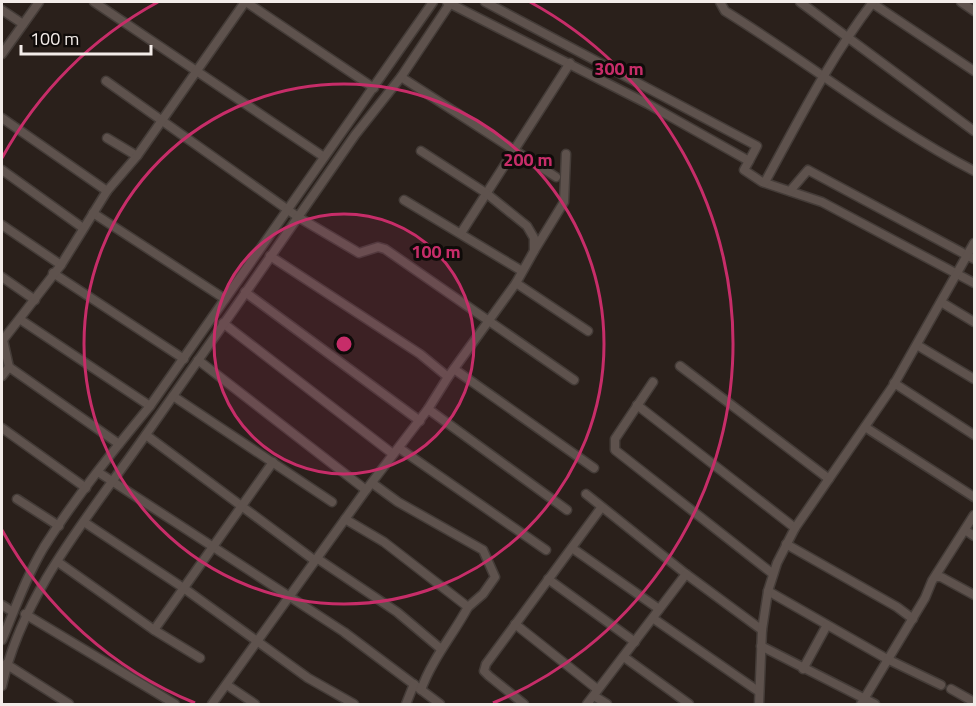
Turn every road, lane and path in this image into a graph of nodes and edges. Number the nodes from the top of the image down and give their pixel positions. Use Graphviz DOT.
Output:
graph roads {
  1 [pos="39,2"];
  2 [pos="94,2"];
  3 [pos="245,2"];
  4 [pos="434,2"];
  5 [pos="449,2"];
  6 [pos="485,2"];
  7 [pos="720,2"];
  8 [pos="800,2"];
  9 [pos="873,2"];
  10 [pos="961,2"];
  11 [pos="2,10"];
  12 [pos="975,10"];
  13 [pos="23,24"];
  14 [pos="847,36"];
  15 [pos="2,54"];
  16 [pos="570,63"];
  17 [pos="194,71"];
  18 [pos="975,71"];
  19 [pos="823,76"];
  20 [pos="401,77"];
  21 [pos="106,81"];
  22 [pos="374,88"];
  23 [pos="2,118"];
  24 [pos="161,122"];
  25 [pos="975,130"];
  26 [pos="107,138"];
  27 [pos="513,149"];
  28 [pos="421,151"];
  29 [pos="566,153"];
  30 [pos="137,156"];
  31 [pos="324,157"];
  32 [pos="749,161"];
  33 [pos="2,170"];
  34 [pos="975,171"];
  35 [pos="556,177"];
  36 [pos="765,182"];
  37 [pos="107,191"];
  38 [pos="790,191"];
  39 [pos="486,193"];
  40 [pos="404,200"];
  41 [pos="288,210"];
  42 [pos="93,213"];
  43 [pos="298,217"];
  44 [pos="2,225"];
  45 [pos="83,228"];
  46 [pos="461,233"];
  47 [pos="975,243"];
  48 [pos="534,251"];
  49 [pos="270,256"];
  50 [pos="971,257"];
  51 [pos="61,265"];
  52 [pos="522,271"];
  53 [pos="53,273"];
  54 [pos="956,273"];
  55 [pos="2,277"];
  56 [pos="516,283"];
  57 [pos="975,283"];
  58 [pos="245,292"];
  59 [pos="225,299"];
  60 [pos="35,300"];
  61 [pos="941,302"];
  62 [pos="21,320"];
  63 [pos="489,321"];
  64 [pos="975,322"];
  65 [pos="223,324"];
  66 [pos="588,331"];
  67 [pos="2,340"];
  68 [pos="917,345"];
  69 [pos="183,359"];
  70 [pos="198,360"];
  71 [pos="680,366"];
  72 [pos="9,367"];
  73 [pos="454,369"];
  74 [pos="2,376"];
  75 [pos="448,377"];
  76 [pos="975,379"];
  77 [pos="574,380"];
  78 [pos="653,382"];
  79 [pos="894,383"];
  80 [pos="173,396"];
  81 [pos="637,405"];
  82 [pos="150,406"];
  83 [pos="429,409"];
  84 [pos="420,421"];
  85 [pos="865,427"];
  86 [pos="2,428"];
  87 [pos="146,435"];
  88 [pos="975,435"];
  89 [pos="119,444"];
  90 [pos="396,451"];
  91 [pos="273,462"];
  92 [pos="594,468"];
  93 [pos="98,472"];
  94 [pos="829,479"];
  95 [pos="112,482"];
  96 [pos="369,486"];
  97 [pos="86,488"];
  98 [pos="586,494"];
  99 [pos="975,497"];
  100 [pos="17,499"];
  101 [pos="332,502"];
  102 [pos="242,505"];
  103 [pos="601,508"];
  104 [pos="567,510"];
  105 [pos="975,515"];
  106 [pos="345,519"];
  107 [pos="84,522"];
  108 [pos="59,526"];
  109 [pos="795,528"];
  110 [pos="965,530"];
  111 [pos="975,536"];
  112 [pos="786,544"];
  113 [pos="214,547"];
  114 [pos="572,548"];
  115 [pos="546,550"];
  116 [pos="316,560"];
  117 [pos="58,562"];
  118 [pos="686,574"];
  119 [pos="773,574"];
  120 [pos="936,577"];
  121 [pos="548,579"];
  122 [pos="185,589"];
  123 [pos="768,591"];
  124 [pos="975,595"];
  125 [pos="288,598"];
  126 [pos="2,605"];
  127 [pos="468,607"];
  128 [pos="659,609"];
  129 [pos="14,612"];
  130 [pos="25,614"];
  131 [pos="654,619"];
  132 [pos="913,619"];
  133 [pos="515,624"];
  134 [pos="828,625"];
  135 [pos="154,630"];
  136 [pos="762,630"];
  137 [pos="2,640"];
  138 [pos="635,642"];
  139 [pos="258,643"];
  140 [pos="761,646"];
  141 [pos="441,649"];
  142 [pos="624,657"];
  143 [pos="200,658"];
  144 [pos="887,659"];
  145 [pos="6,664"];
  146 [pos="803,669"];
  147 [pos="226,685"];
  148 [pos="941,685"];
  149 [pos="2,686"];
  150 [pos="418,687"];
  151 [pos="951,688"];
  152 [pos="759,691"];
  153 [pos="596,692"];
  154 [pos="863,702"];
  155 [pos="975,702"];
  156 [pos="69,705"];
  157 [pos="175,705"];
  158 [pos="212,705"];
  159 [pos="255,705"];
  160 [pos="354,705"];
  161 [pos="406,705"];
  162 [pos="440,705"];
  163 [pos="524,705"];
  164 [pos="587,705"];
  165 [pos="608,705"];
  166 [pos="689,705"];
  167 [pos="759,705"];
  168 [pos="875,705"];
  1 -- 13 [label="street"];
  2 -- 17 [label="street"];
  3 -- 17 [label="street"];
  3 -- 22 [label="street"];
  4 -- 22 [label="street"];
  5 -- 16 [label="street"];
  5 -- 20 [label="street"];
  6 -- 32 [label="street"];
  7 -- 19 [label="street"];
  8 -- 14 [label="street"];
  9 -- 14 [label="street"];
  9 -- 18 [label="street"];
  10 -- 12 [label="street"];
  11 -- 13 [label="street"];
  13 -- 15 [label="street"];
  14 -- 19 [label="street"];
  14 -- 25 [label="street"];
  16 -- 27 [label="street"];
  16 -- 32 [label="street"];
  17 -- 24 [label="street"];
  17 -- 31 [label="street"];
  19 -- 34 [label="street"];
  19 -- 36 [label="street"];
  20 -- 27 [label="street"];
  20 -- 43 [label="street"];
  21 -- 24 [label="street"];
  22 -- 31 [label="street"];
  23 -- 37 [label="street"];
  24 -- 30 [label="street"];
  24 -- 41 [label="street"];
  26 -- 30 [label="street"];
  27 -- 35 [label="street"];
  27 -- 39 [label="street"];
  28 -- 39 [label="street"];
  29 -- 48 [label="street"];
  30 -- 37 [label="street"];
  31 -- 41 [label="street"];
  32 -- 36 [label="street"];
  33 -- 45 [label="street"];
  36 -- 38 [label="street"];
  37 -- 42 [label="street"];
  38 -- 50 [label="street"];
  38 -- 54 [label="street"];
  39 -- 46 [label="street"];
  39 -- 48 [label="street"];
  40 -- 46 [label="street"];
  41 -- 43 [label="street"];
  41 -- 59 [label="street"];
  42 -- 45 [label="street"];
  42 -- 59 [label="street"];
  43 -- 49 [label="street"];
  43 -- 63 [label="street"];
  44 -- 51 [label="street"];
  45 -- 51 [label="street"];
  46 -- 52 [label="street"];
  47 -- 50 [label="street"];
  48 -- 52 [label="street"];
  49 -- 58 [label="street"];
  49 -- 75 [label="street"];
  50 -- 54 [label="street"];
  51 -- 53 [label="street"];
  52 -- 56 [label="street"];
  53 -- 60 [label="street"];
  53 -- 69 [label="street"];
  54 -- 57 [label="street"];
  54 -- 61 [label="street"];
  55 -- 60 [label="street"];
  56 -- 63 [label="street"];
  56 -- 66 [label="street"];
  58 -- 65 [label="street"];
  58 -- 84 [label="street"];
  59 -- 69 [label="street"];
  60 -- 62 [label="street"];
  61 -- 64 [label="street"];
  61 -- 68 [label="street"];
  62 -- 67 [label="street"];
  62 -- 82 [label="street"];
  63 -- 73 [label="street"];
  63 -- 77 [label="street"];
  65 -- 70 [label="street"];
  65 -- 90 [label="street"];
  67 -- 72 [label="street"];
  68 -- 76 [label="street"];
  68 -- 79 [label="street"];
  69 -- 82 [label="street"];
  70 -- 80 [label="street"];
  70 -- 96 [label="street"];
  71 -- 94 [label="street"];
  72 -- 74 [label="street"];
  72 -- 89 [label="street"];
  73 -- 75 [label="street"];
  73 -- 92 [label="street"];
  75 -- 83 [label="street"];
  78 -- 81 [label="street"];
  79 -- 85 [label="street"];
  79 -- 88 [label="street"];
  80 -- 87 [label="street"];
  80 -- 91 [label="street"];
  81 -- 109 [label="street"];
  81 -- 119 [label="street"];
  82 -- 89 [label="street"];
  83 -- 84 [label="street"];
  83 -- 104 [label="street"];
  84 -- 90 [label="street"];
  85 -- 94 [label="street"];
  85 -- 99 [label="street"];
  86 -- 97 [label="street"];
  87 -- 95 [label="street"];
  87 -- 102 [label="street"];
  89 -- 93 [label="street"];
  90 -- 96 [label="street"];
  90 -- 115 [label="street"];
  91 -- 101 [label="street"];
  91 -- 102 [label="street"];
  93 -- 95 [label="street"];
  93 -- 97 [label="street"];
  94 -- 109 [label="street"];
  95 -- 107 [label="street"];
  95 -- 113 [label="street"];
  96 -- 106 [label="street"];
  96 -- 127 [label="street"];
  97 -- 108 [label="street"];
  98 -- 103 [label="street"];
  100 -- 108 [label="street"];
  102 -- 113 [label="street"];
  102 -- 116 [label="street"];
  103 -- 114 [label="street"];
  103 -- 118 [label="street"];
  105 -- 110 [label="street"];
  106 -- 116 [label="street"];
  106 -- 127 [label="street"];
  107 -- 117 [label="street"];
  107 -- 122 [label="street"];
  108 -- 129 [label="street"];
  109 -- 112 [label="street"];
  110 -- 111 [label="street"];
  110 -- 120 [label="street"];
  112 -- 119 [label="street"];
  112 -- 132 [label="street"];
  113 -- 122 [label="street"];
  113 -- 125 [label="street"];
  114 -- 121 [label="street"];
  114 -- 128 [label="street"];
  116 -- 125 [label="street"];
  116 -- 141 [label="street"];
  117 -- 130 [label="street"];
  117 -- 135 [label="street"];
  118 -- 128 [label="street"];
  118 -- 136 [label="street"];
  119 -- 123 [label="street"];
  120 -- 124 [label="street"];
  120 -- 132 [label="street"];
  121 -- 133 [label="street"];
  121 -- 138 [label="street"];
  122 -- 135 [label="street"];
  122 -- 139 [label="street"];
  123 -- 134 [label="street"];
  123 -- 136 [label="street"];
  125 -- 139 [label="street"];
  125 -- 150 [label="street"];
  126 -- 129 [label="street"];
  127 -- 141 [label="street"];
  128 -- 131 [label="street"];
  129 -- 137 [label="street"];
  130 -- 145 [label="street"];
  130 -- 157 [label="street"];
  131 -- 138 [label="street"];
  131 -- 152 [label="street"];
  132 -- 144 [label="street"];
  133 -- 153 [label="street"];
  133 -- 163 [label="street"];
  134 -- 144 [label="street"];
  134 -- 146 [label="street"];
  135 -- 143 [label="street"];
  136 -- 140 [label="street"];
  138 -- 142 [label="street"];
  139 -- 147 [label="street"];
  139 -- 160 [label="street"];
  140 -- 146 [label="street"];
  140 -- 152 [label="street"];
  141 -- 150 [label="street"];
  142 -- 153 [label="street"];
  142 -- 166 [label="street"];
  144 -- 148 [label="street"];
  144 -- 154 [label="street"];
  145 -- 149 [label="street"];
  145 -- 156 [label="street"];
  146 -- 154 [label="street"];
  147 -- 158 [label="street"];
  147 -- 159 [label="street"];
  150 -- 161 [label="street"];
  150 -- 162 [label="street"];
  151 -- 155 [label="street"];
  152 -- 167 [label="street"];
  153 -- 164 [label="street"];
  153 -- 165 [label="street"];
  154 -- 168 [label="street"];
}
